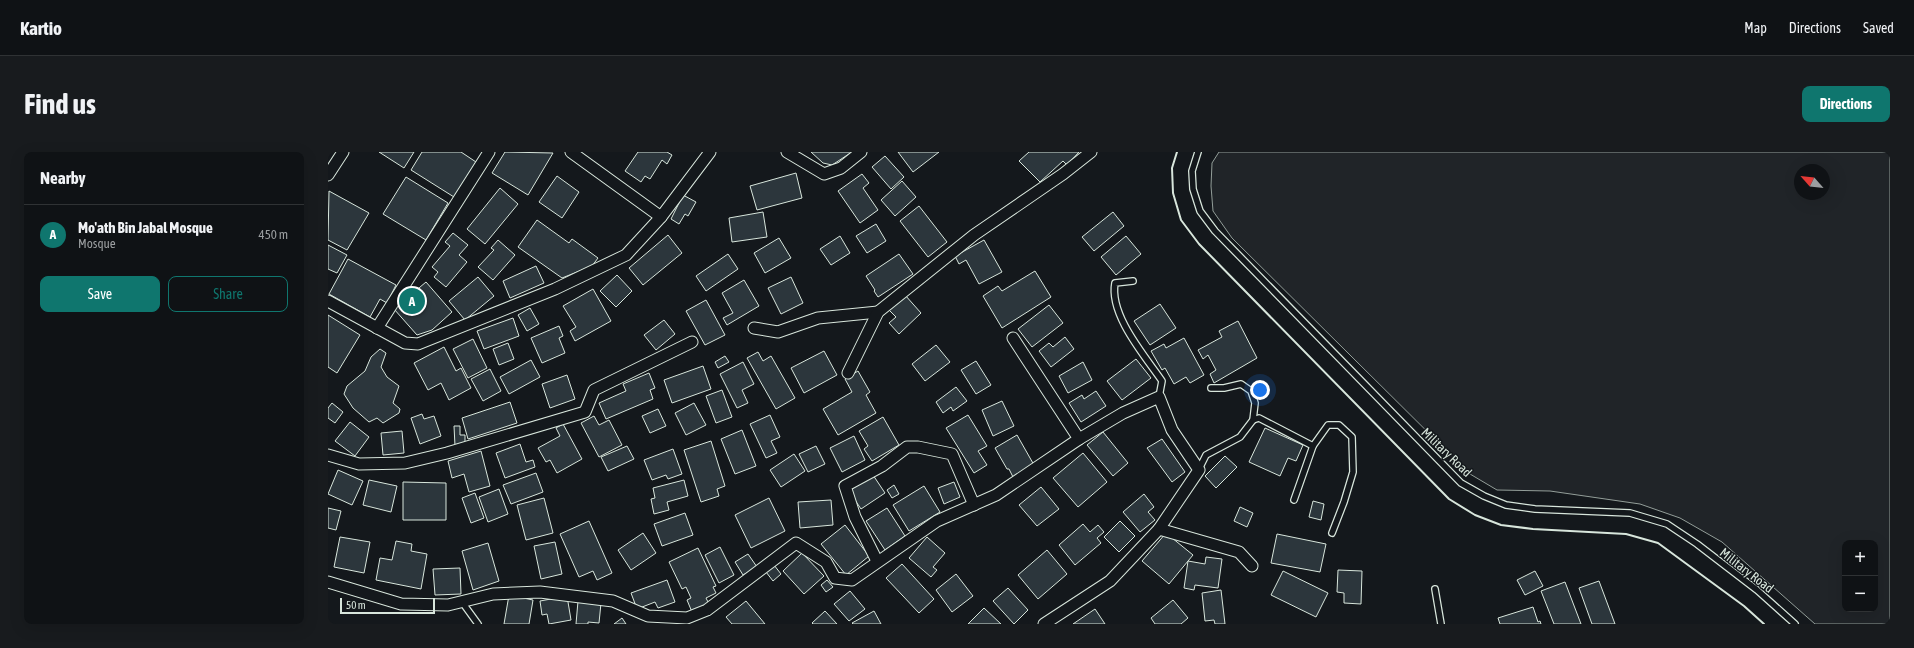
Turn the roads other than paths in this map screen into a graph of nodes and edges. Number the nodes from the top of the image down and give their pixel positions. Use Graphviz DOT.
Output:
graph roads {
  1 [pos="342,152"];
  2 [pos="490,152"];
  3 [pos="571,152"];
  4 [pos="710,152"];
  5 [pos="787,152"];
  6 [pos="861,152"];
  7 [pos="1091,152"];
  8 [pos="1198,152"];
  9 [pos="328,175"];
  10 [pos="660,217"];
  11 [pos="1133,281"];
  12 [pos="328,301"];
  13 [pos="878,312"];
  14 [pos="378,328"];
  15 [pos="754,328"];
  16 [pos="1013,338"];
  17 [pos="692,342"];
  18 [pos="848,373"];
  19 [pos="1211,388"];
  20 [pos="1159,397"];
  21 [pos="1253,420"];
  22 [pos="1079,439"];
  23 [pos="1313,446"];
  24 [pos="328,455"];
  25 [pos="1199,470"];
  26 [pos="1294,500"];
  27 [pos="974,504"];
  28 [pos="1159,529"];
  29 [pos="1332,533"];
  30 [pos="877,561"];
  31 [pos="1252,566"];
  32 [pos="328,582"];
  33 [pos="1435,589"];
  34 [pos="462,602"];
  35 [pos="478,624"];
  36 [pos="1044,624"];
  37 [pos="1441,624"];
  38 [pos="1795,624"];
  1 -- 9 [label="street"];
  2 -- 14 [label="street"];
  3 -- 10 [label="street"];
  4 -- 10 [label="street"];
  5 -- 6 [label="street"];
  7 -- 13 [label="street"];
  8 -- 38 [label="lane, Military Road"];
  10 -- 14 [label="street"];
  11 -- 20 [label="lane"];
  12 -- 14 [label="street"];
  13 -- 15 [label="street"];
  13 -- 18 [label="street"];
  16 -- 22 [label="street"];
  17 -- 24 [label="street"];
  19 -- 21 [label="lane"];
  20 -- 22 [label="street"];
  20 -- 25 [label="street"];
  21 -- 23 [label="lane"];
  21 -- 25 [label="lane"];
  22 -- 27 [label="street"];
  23 -- 26 [label="lane"];
  23 -- 29 [label="lane"];
  25 -- 28 [label="street"];
  27 -- 30 [label="street"];
  27 -- 30 [label="street"];
  28 -- 31 [label="street"];
  28 -- 36 [label="street"];
  30 -- 34 [label="street"];
  32 -- 34 [label="street"];
  33 -- 37 [label="lane"];
  34 -- 35 [label="lane"];
}
